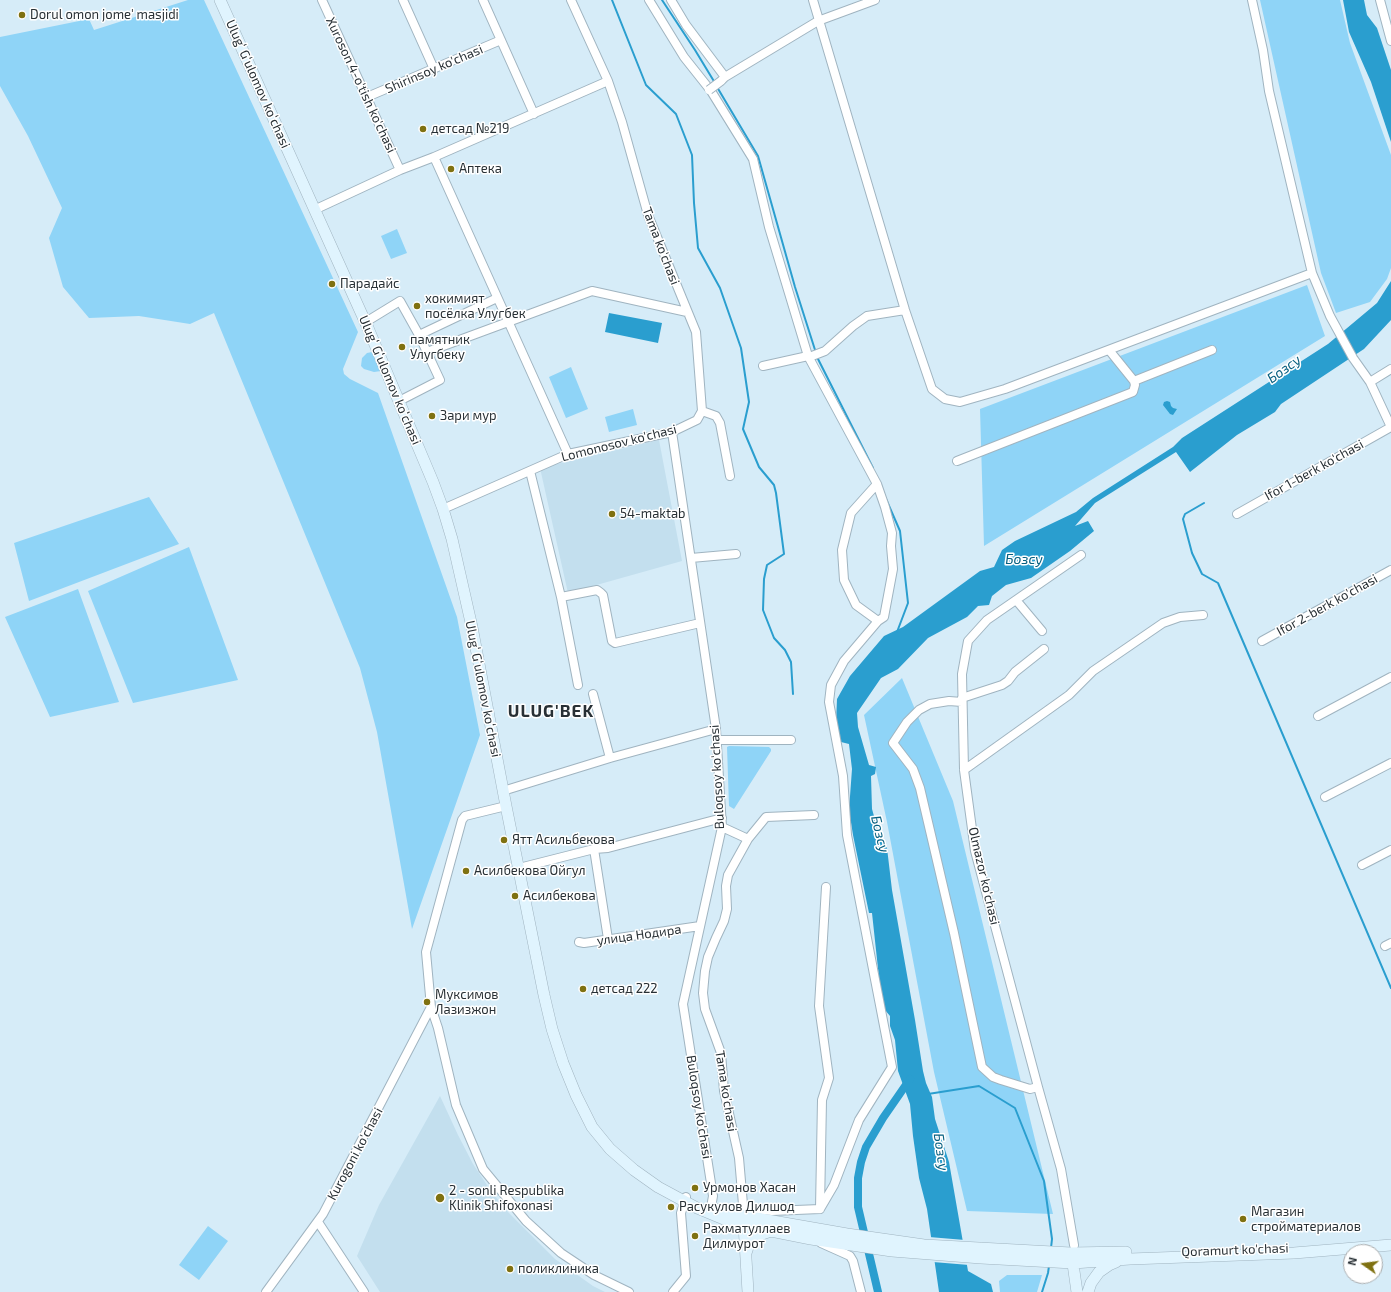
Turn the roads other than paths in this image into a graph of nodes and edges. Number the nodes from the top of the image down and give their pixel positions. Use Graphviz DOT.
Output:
graph roads {
  1 [pos="220,0"];
  2 [pos="224,0"];
  3 [pos="322,0"];
  4 [pos="403,0"];
  5 [pos="483,0"];
  6 [pos="571,0"];
  7 [pos="649,0"];
  8 [pos="671,0"];
  9 [pos="813,0"];
  10 [pos="875,0"];
  11 [pos="1252,0"];
  12 [pos="1380,0"];
  13 [pos="818,21"];
  14 [pos="501,40"];
  15 [pos="1391,42"];
  16 [pos="434,68"];
  17 [pos="723,79"];
  18 [pos="608,81"];
  19 [pos="710,90"];
  20 [pos="367,97"];
  21 [pos="534,114"];
  22 [pos="434,157"];
  23 [pos="400,170"];
  24 [pos="316,209"];
  25 [pos="1312,273"];
  26 [pos="497,298"];
  27 [pos="906,310"];
  28 [pos="688,312"];
  29 [pos="369,320"];
  30 [pos="508,321"];
  31 [pos="418,334"];
  32 [pos="1109,350"];
  33 [pos="1212,350"];
  34 [pos="427,352"];
  35 [pos="810,356"];
  36 [pos="762,366"];
  37 [pos="1391,369"];
  38 [pos="1134,381"];
  39 [pos="1370,382"];
  40 [pos="403,399"];
  41 [pos="702,411"];
  42 [pos="1391,427"];
  43 [pos="672,432"];
  44 [pos="568,454"];
  45 [pos="956,460"];
  46 [pos="530,471"];
  47 [pos="730,476"];
  48 [pos="877,484"];
  49 [pos="445,509"];
  50 [pos="1237,514"];
  51 [pos="736,554"];
  52 [pos="1081,555"];
  53 [pos="691,558"];
  54 [pos="1391,570"];
  55 [pos="560,597"];
  56 [pos="1016,600"];
  57 [pos="1203,615"];
  58 [pos="878,621"];
  59 [pos="700,624"];
  60 [pos="1042,631"];
  61 [pos="1262,641"];
  62 [pos="1044,649"];
  63 [pos="1391,677"];
  64 [pos="578,685"];
  65 [pos="593,694"];
  66 [pos="962,700"];
  67 [pos="1318,716"];
  68 [pos="716,729"];
  69 [pos="717,740"];
  70 [pos="792,740"];
  71 [pos="610,758"];
  72 [pos="1391,762"];
  73 [pos="964,770"];
  74 [pos="506,790"];
  75 [pos="1325,798"];
  76 [pos="506,806"];
  77 [pos="814,815"];
  78 [pos="722,818"];
  79 [pos="722,827"];
  80 [pos="748,839"];
  81 [pos="594,849"];
  82 [pos="1391,850"];
  83 [pos="1362,865"];
  84 [pos="523,867"];
  85 [pos="826,887"];
  86 [pos="700,926"];
  87 [pos="608,939"];
  88 [pos="579,942"];
  89 [pos="431,1007"];
  90 [pos="1038,1087"];
  91 [pos="685,1199"];
  92 [pos="820,1209"];
  93 [pos="710,1210"];
  94 [pos="744,1216"];
  95 [pos="318,1222"];
  96 [pos="771,1231"];
  97 [pos="810,1239"];
  98 [pos="847,1239"];
  99 [pos="1391,1240"];
  100 [pos="1391,1245"];
  101 [pos="1075,1255"];
  102 [pos="745,1256"];
  103 [pos="1130,1259"];
  104 [pos="266,1292"];
  105 [pos="364,1292"];
  106 [pos="629,1292"];
  107 [pos="672,1292"];
  108 [pos="748,1292"];
  109 [pos="861,1292"];
  110 [pos="1077,1292"];
  111 [pos="1083,1292"];
  112 [pos="1088,1292"];
  1 -- 24 [label="main road, Ulugʻ Gʻulomov koʻchasi"];
  2 -- 24 [label="main road, Ulugʻ Gʻulomov koʻchasi"];
  3 -- 20 [label="street, Xuroson 4-o'tish ko'chasi"];
  4 -- 16 [label="street"];
  5 -- 14 [label="street"];
  6 -- 18 [label="street, Tama ko'chasi"];
  7 -- 19 [label="street"];
  8 -- 17 [label="street"];
  9 -- 13 [label="street"];
  10 -- 13 [label="street"];
  11 -- 25 [label="street"];
  12 -- 15 [label="street"];
  13 -- 17 [label="street"];
  13 -- 27 [label="street"];
  14 -- 16 [label="street, Shirinsoy ko'chasi"];
  14 -- 21 [label="street"];
  16 -- 20 [label="street, Shirinsoy ko'chasi"];
  17 -- 19 [label="street, bridge"];
  18 -- 21 [label="street"];
  18 -- 28 [label="street, Tama ko'chasi"];
  19 -- 35 [label="street"];
  20 -- 23 [label="street, Xuroson 4-o'tish ko'chasi"];
  21 -- 22 [label="street"];
  22 -- 23 [label="street"];
  22 -- 26 [label="street"];
  23 -- 24 [label="street"];
  24 -- 29 [label="main road, Ulugʻ Gʻulomov koʻchasi"];
  24 -- 49 [label="main road, Ulugʻ Gʻulomov koʻchasi"];
  25 -- 32 [label="street"];
  25 -- 39 [label="street"];
  26 -- 30 [label="street"];
  26 -- 31 [label="street"];
  27 -- 32 [label="street"];
  27 -- 35 [label="street"];
  28 -- 30 [label="street"];
  28 -- 41 [label="street, Tama ko'chasi"];
  29 -- 31 [label="street"];
  29 -- 40 [label="main road, Ulugʻ Gʻulomov koʻchasi"];
  30 -- 34 [label="street"];
  30 -- 44 [label="street"];
  31 -- 34 [label="street"];
  32 -- 38 [label="street"];
  33 -- 38 [label="street"];
  34 -- 40 [label="street"];
  35 -- 36 [label="street"];
  35 -- 48 [label="street"];
  37 -- 39 [label="street"];
  38 -- 45 [label="street"];
  39 -- 42 [label="street"];
  40 -- 49 [label="main road, Ulugʻ Gʻulomov koʻchasi"];
  41 -- 43 [label="street, Lomonosov ko'chasi"];
  41 -- 47 [label="street"];
  42 -- 50 [label="street, Ifor 1-berk ko'chasi"];
  43 -- 44 [label="street, Lomonosov ko'chasi"];
  43 -- 53 [label="street, Buloqsoy ko'chasi"];
  44 -- 46 [label="street, Lomonosov ko'chasi"];
  46 -- 49 [label="street, Lomonosov ko'chasi"];
  46 -- 55 [label="street"];
  48 -- 58 [label="street"];
  48 -- 58 [label="street"];
  49 -- 74 [label="main road, Ulugʻ Gʻulomov koʻchasi"];
  49 -- 76 [label="main road, Ulugʻ Gʻulomov koʻchasi"];
  51 -- 53 [label="street"];
  52 -- 56 [label="street, Olmazor ko'chasi"];
  53 -- 59 [label="street, Buloqsoy ko'chasi"];
  54 -- 61 [label="street, Ifor 2-berk ko'chasi"];
  55 -- 59 [label="street"];
  55 -- 64 [label="street"];
  56 -- 60 [label="street"];
  56 -- 66 [label="street, Olmazor ko'chasi"];
  57 -- 73 [label="street"];
  58 -- 92 [label="street"];
  59 -- 68 [label="street, Buloqsoy ko'chasi"];
  62 -- 66 [label="street"];
  63 -- 67 [label="street"];
  65 -- 71 [label="street"];
  66 -- 73 [label="street, Olmazor ko'chasi"];
  66 -- 90 [label="street"];
  68 -- 69 [label="street, Buloqsoy ko'chasi"];
  68 -- 71 [label="street"];
  69 -- 70 [label="street"];
  69 -- 78 [label="street, Buloqsoy ko'chasi"];
  71 -- 74 [label="street"];
  72 -- 75 [label="street"];
  73 -- 90 [label="street, Olmazor ko'chasi"];
  74 -- 84 [label="main road, Ulugʻ Gʻulomov koʻchasi"];
  76 -- 89 [label="street"];
  76 -- 91 [label="main road, Ulugʻ Gʻulomov koʻchasi"];
  77 -- 80 [label="street, Tama ko'chasi"];
  78 -- 79 [label="street, Buloqsoy ko'chasi"];
  78 -- 81 [label="street"];
  79 -- 80 [label="street"];
  79 -- 86 [label="street, Buloqsoy ko'chasi"];
  80 -- 94 [label="street, Tama ko'chasi"];
  81 -- 84 [label="street"];
  81 -- 87 [label="street"];
  82 -- 83 [label="street"];
  84 -- 91 [label="main road, Ulugʻ Gʻulomov koʻchasi"];
  85 -- 92 [label="street"];
  86 -- 87 [label="street, улица Нодира"];
  86 -- 93 [label="street, Buloqsoy ko'chasi"];
  87 -- 88 [label="street, улица Нодира"];
  89 -- 95 [label="street, Kurogoni ko'chasi"];
  89 -- 106 [label="street"];
  90 -- 101 [label="street, Olmazor ko'chasi"];
  91 -- 93 [label="main road, Ulugʻ Gʻulomov koʻchasi"];
  91 -- 107 [label="street"];
  92 -- 94 [label="street"];
  93 -- 94 [label="main road, Ulugʻ Gʻulomov koʻchasi"];
  94 -- 96 [label="main road, Ulugʻ Gʻulomov koʻchasi"];
  94 -- 98 [label="main road, Ulugʻ Gʻulomov koʻchasi"];
  94 -- 102 [label="main road"];
  95 -- 104 [label="street, Kurogoni ko'chasi"];
  95 -- 105 [label="street"];
  96 -- 97 [label="main road, Ulugʻ Gʻulomov koʻchasi"];
  96 -- 102 [label="main road"];
  97 -- 98 [label="main road, Ulugʻ Gʻulomov koʻchasi"];
  97 -- 109 [label="street"];
  98 -- 101 [label="main road"];
  99 -- 101 [label="main road, Qoramurt ko'chasi"];
  100 -- 103 [label="main road, Qoramurt ko'chasi"];
  101 -- 103 [label="main road, Qoramurt ko'chasi"];
  101 -- 110 [label="main road"];
  101 -- 111 [label="main road"];
  102 -- 108 [label="main road"];
  103 -- 112 [label="main road"];
}
